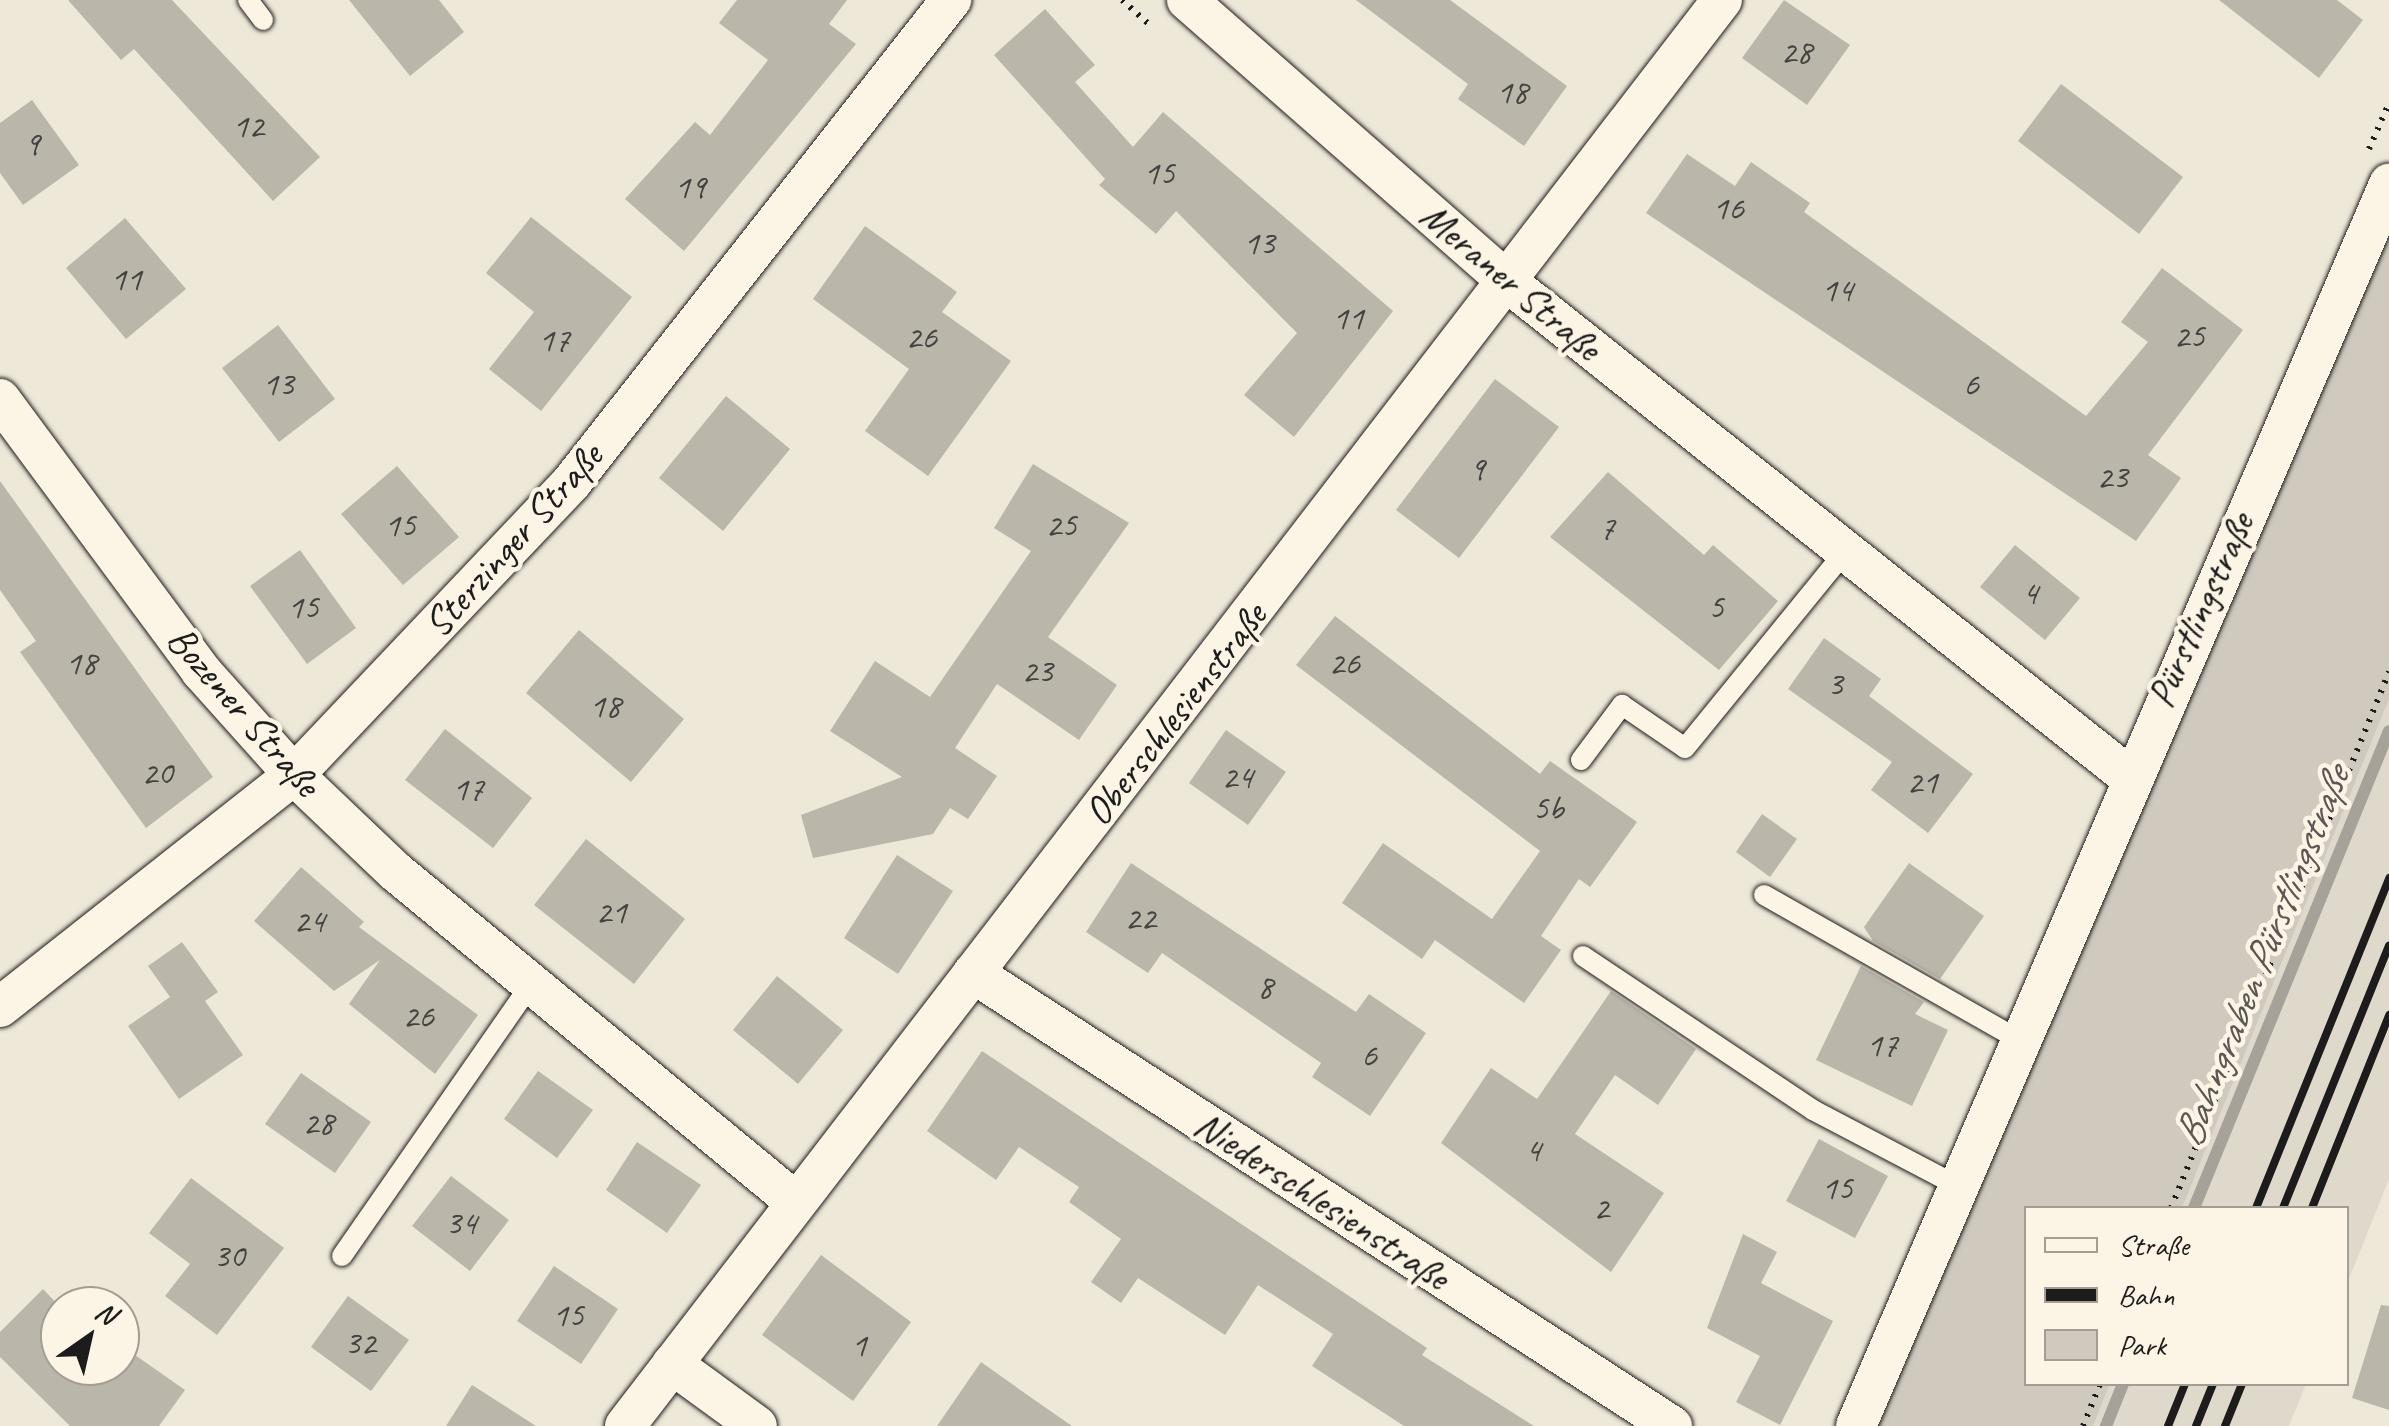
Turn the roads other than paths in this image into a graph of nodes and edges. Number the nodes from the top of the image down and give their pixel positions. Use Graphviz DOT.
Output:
graph roads {
  1 [pos="248,0"];
  2 [pos="951,0"];
  3 [pos="1186,0"];
  4 [pos="1722,0"];
  5 [pos="263,20"];
  6 [pos="2389,184"];
  7 [pos="1510,284"];
  8 [pos="0,399"];
  9 [pos="1845,552"];
  10 [pos="1581,760"];
  11 [pos="294,775"];
  12 [pos="2128,776"];
  13 [pos="1764,896"];
  14 [pos="1583,956"];
  15 [pos="973,973"];
  16 [pos="531,984"];
  17 [pos="0,1008"];
  18 [pos="2017,1039"];
  19 [pos="1956,1185"];
  20 [pos="792,1199"];
  21 [pos="342,1256"];
  22 [pos="672,1364"];
  23 [pos="625,1426"];
  24 [pos="757,1426"];
  25 [pos="1672,1426"];
  26 [pos="1856,1426"];
  1 -- 5 [label="lane"];
  2 -- 11 [label="street, Sterzinger Straße"];
  3 -- 7 [label="street, Meraner Straße"];
  4 -- 7 [label="street, Oberschlesienstraße"];
  6 -- 12 [label="street, Pürstlingstraße"];
  7 -- 9 [label="street, Meraner Straße"];
  7 -- 15 [label="street, Oberschlesienstraße"];
  8 -- 11 [label="street, Bozener Straße"];
  9 -- 10 [label="lane"];
  9 -- 12 [label="street, Meraner Straße"];
  11 -- 16 [label="street, Bozener Straße"];
  11 -- 17 [label="street, Sterzinger Straße"];
  12 -- 18 [label="street, Pürstlingstraße"];
  13 -- 18 [label="lane"];
  14 -- 19 [label="lane"];
  15 -- 20 [label="street, Oberschlesienstraße"];
  15 -- 25 [label="street, Niederschlesienstraße"];
  16 -- 20 [label="street, Bozener Straße"];
  16 -- 21 [label="lane"];
  18 -- 19 [label="street, Pürstlingstraße"];
  19 -- 26 [label="street, Pürstlingstraße"];
  20 -- 22 [label="street, Oberschlesienstraße"];
  22 -- 23 [label="street, Oberschlesienstraße"];
  22 -- 24 [label="street"];
}
